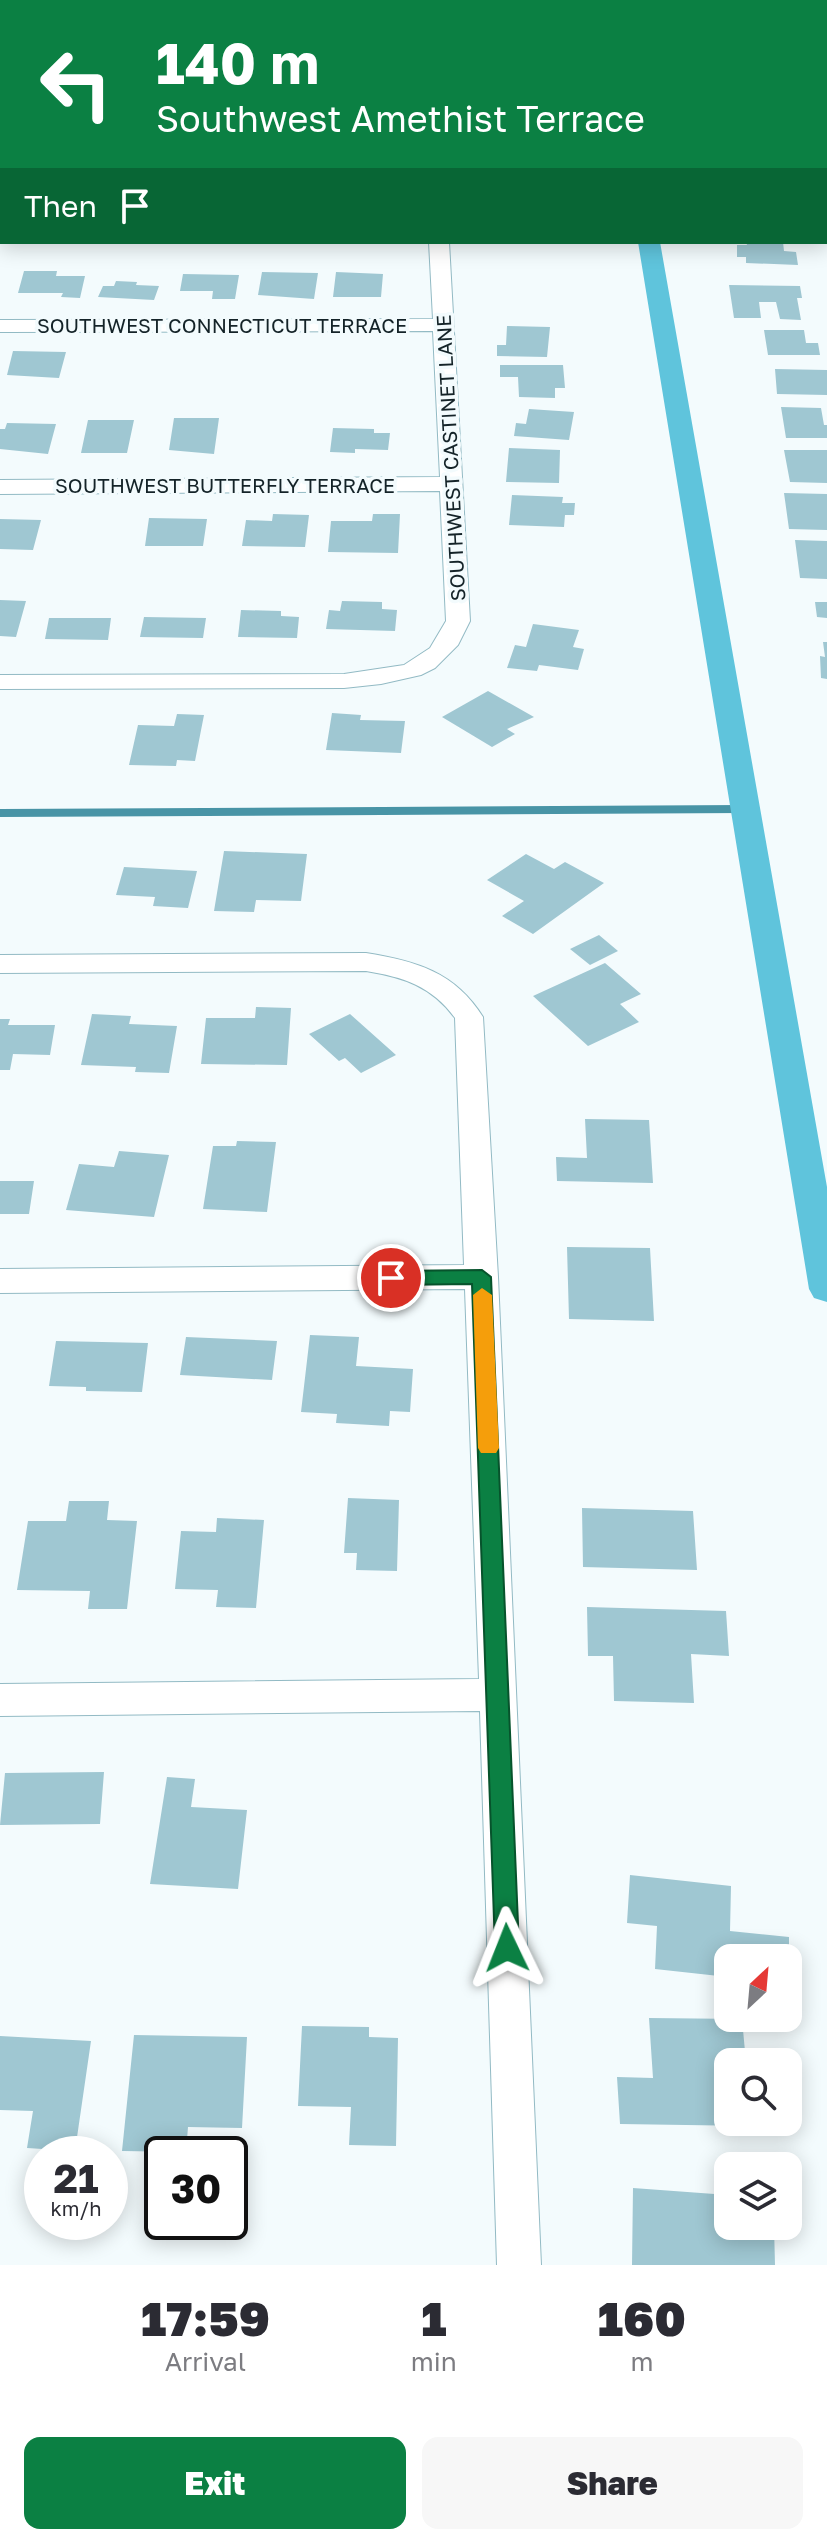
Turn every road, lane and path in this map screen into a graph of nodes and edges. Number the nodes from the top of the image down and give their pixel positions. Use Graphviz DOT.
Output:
graph roads {
  1 [pos="439,244"];
  2 [pos="443,325"];
  3 [pos="0,326"];
  4 [pos="450,484"];
  5 [pos="0,487"];
  6 [pos="0,682"];
  7 [pos="0,964"];
  8 [pos="482,1277"];
  9 [pos="0,1281"];
  10 [pos="498,1695"];
  11 [pos="0,1700"];
  12 [pos="519,2265"];
  1 -- 2 [label="street, SOUTHWEST CASTINET LANE"];
  2 -- 3 [label="street, SOUTHWEST CONNECTICUT TERRACE"];
  2 -- 4 [label="street, SOUTHWEST CASTINET LANE"];
  4 -- 5 [label="street, SOUTHWEST BUTTERFLY TERRACE"];
  4 -- 6 [label="street, SOUTHWEST CASTINET LANE"];
  7 -- 8 [label="street"];
  8 -- 9 [label="street"];
  8 -- 10 [label="street"];
  10 -- 11 [label="street"];
  10 -- 12 [label="street"];
}
